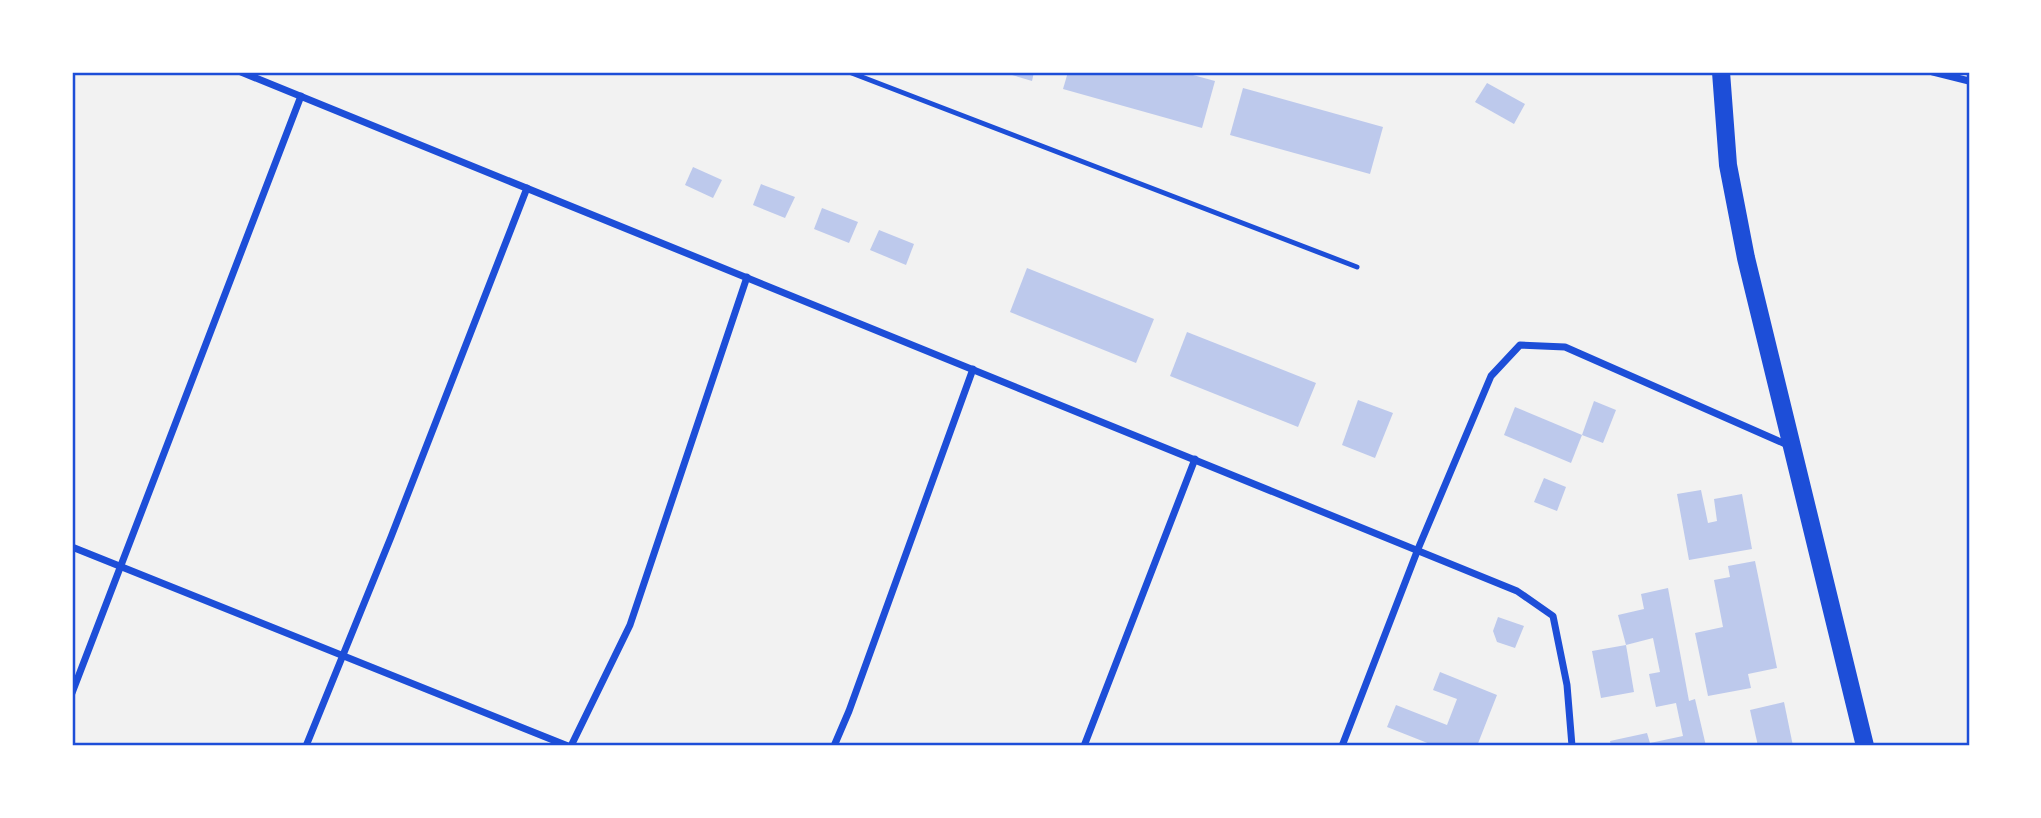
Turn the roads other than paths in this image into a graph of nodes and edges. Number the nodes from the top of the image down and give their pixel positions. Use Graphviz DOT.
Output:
graph roads {
  1 [pos="241,72"];
  2 [pos="849,72"];
  3 [pos="1721,72"];
  4 [pos="1933,72"];
  5 [pos="1969,81"];
  6 [pos="301,96"];
  7 [pos="527,188"];
  8 [pos="1357,267"];
  9 [pos="747,277"];
  10 [pos="973,369"];
  11 [pos="1794,448"];
  12 [pos="1195,459"];
  13 [pos="72,547"];
  14 [pos="1418,549"];
  15 [pos="121,567"];
  16 [pos="342,656"];
  17 [pos="72,693"];
  18 [pos="306,746"];
  19 [pos="569,746"];
  20 [pos="834,746"];
  21 [pos="1084,746"];
  22 [pos="1342,746"];
  23 [pos="1572,746"];
  24 [pos="1865,746"];
  1 -- 6 [label="street"];
  2 -- 8 [label="lane"];
  3 -- 11 [label="main road"];
  4 -- 5 [label="street"];
  6 -- 7 [label="street"];
  6 -- 15 [label="street"];
  7 -- 9 [label="street"];
  7 -- 16 [label="street"];
  9 -- 10 [label="street"];
  9 -- 19 [label="street"];
  10 -- 12 [label="street"];
  10 -- 20 [label="street"];
  11 -- 14 [label="street"];
  11 -- 24 [label="main road"];
  12 -- 14 [label="street"];
  12 -- 21 [label="street"];
  13 -- 15 [label="street"];
  14 -- 22 [label="street"];
  14 -- 23 [label="street"];
  15 -- 16 [label="street"];
  15 -- 17 [label="street"];
  16 -- 18 [label="street"];
  16 -- 19 [label="street"];
}
